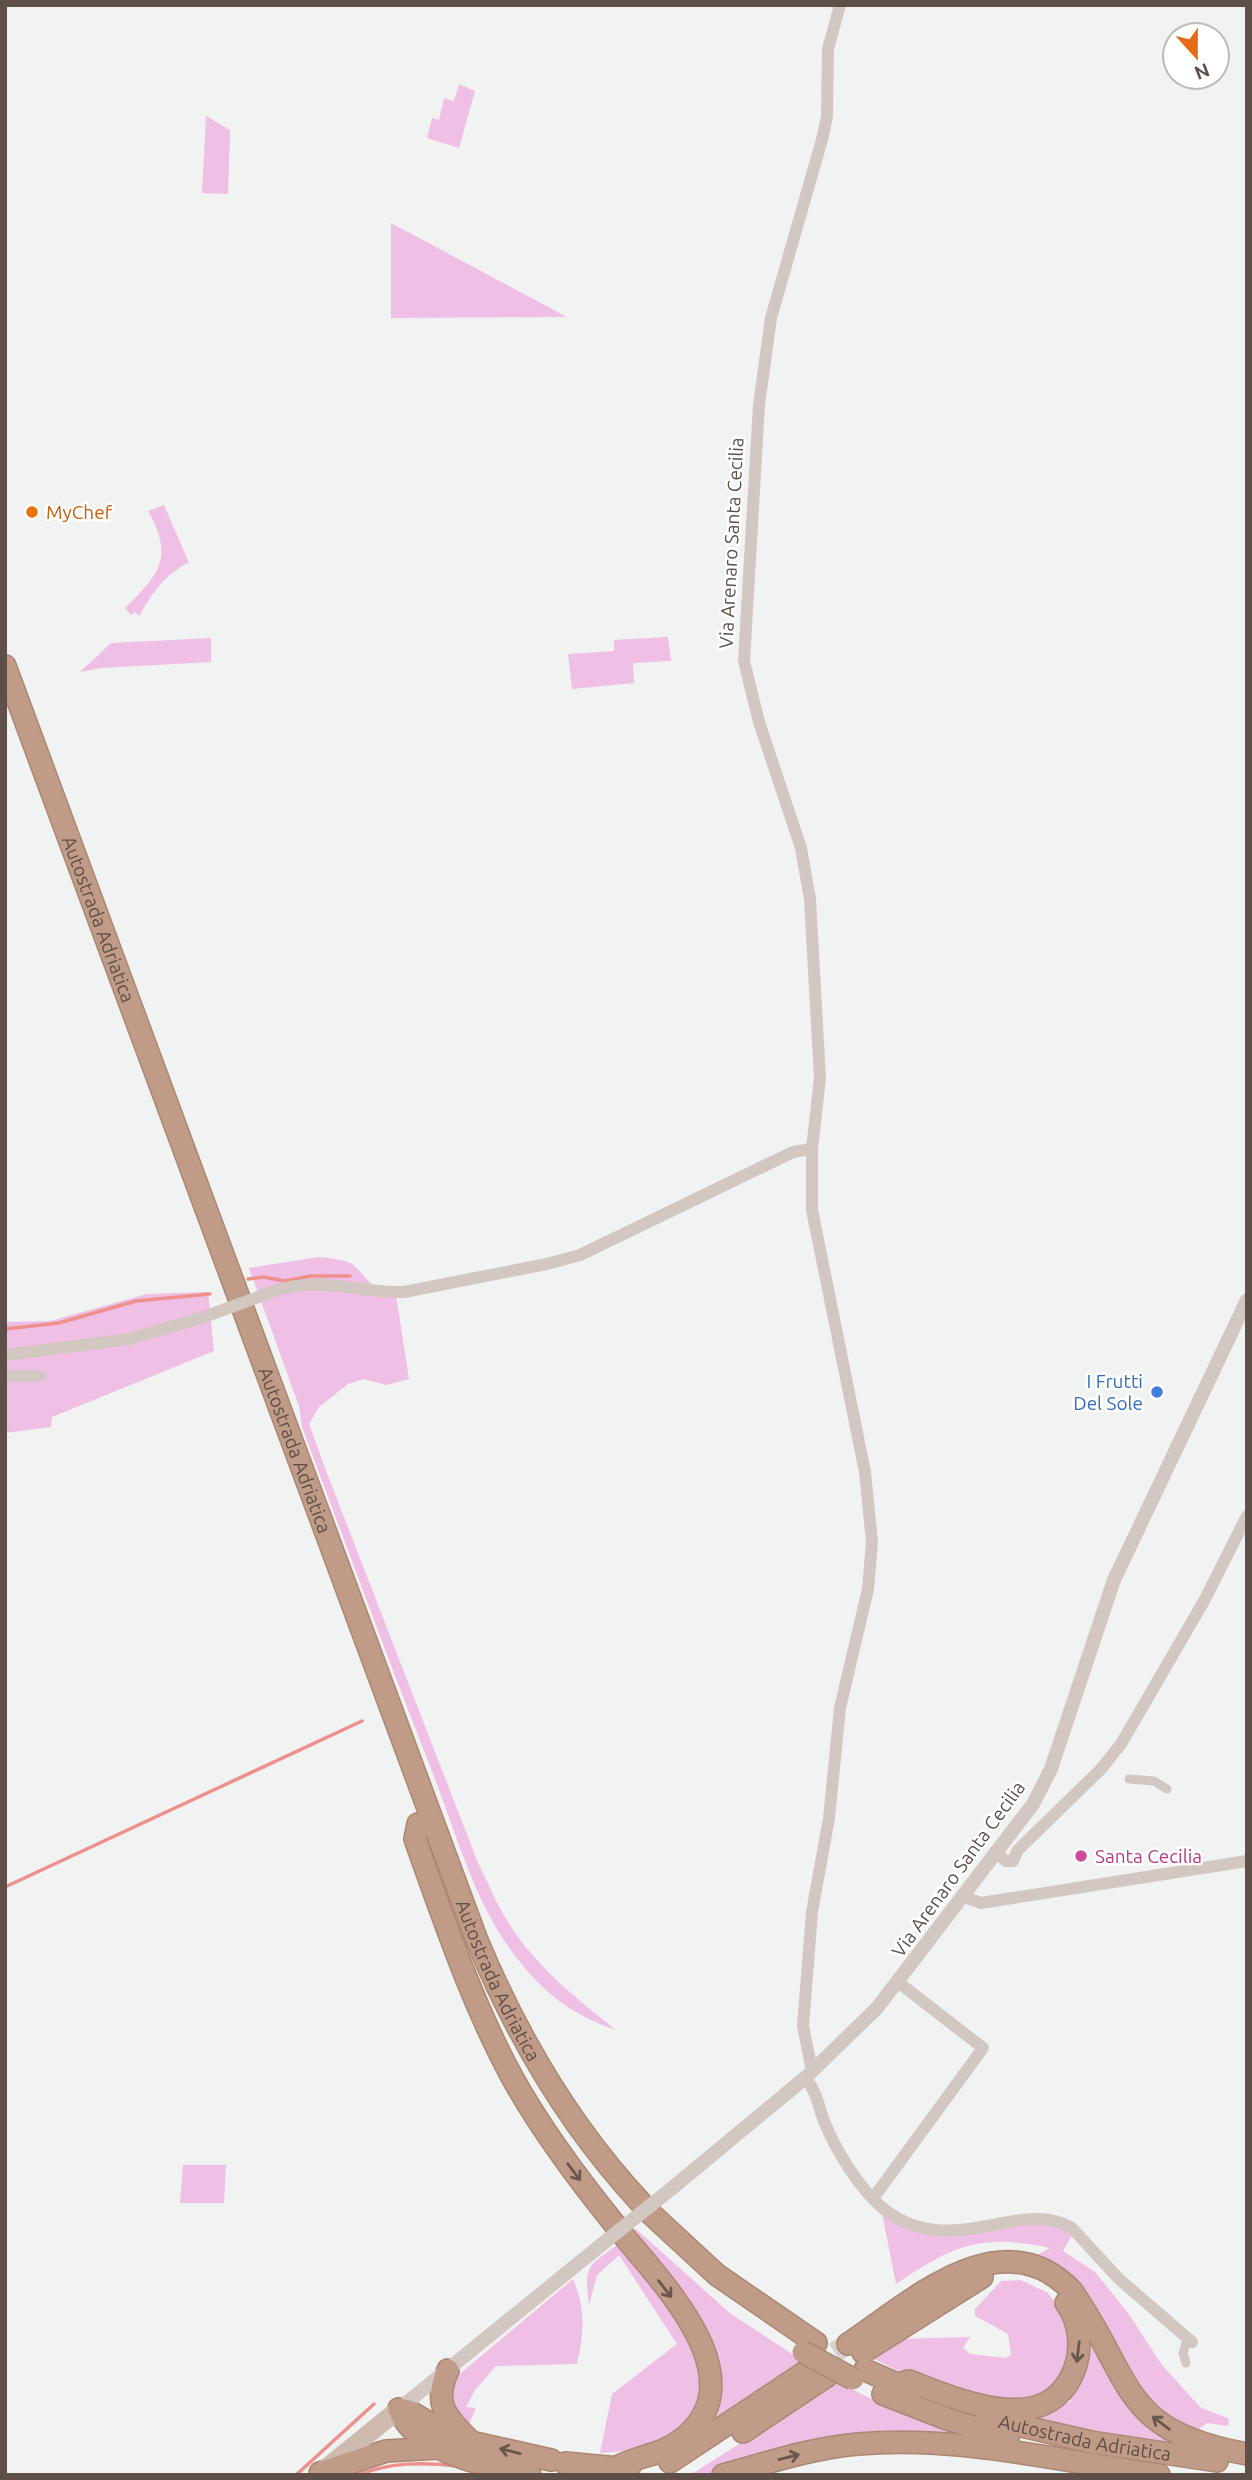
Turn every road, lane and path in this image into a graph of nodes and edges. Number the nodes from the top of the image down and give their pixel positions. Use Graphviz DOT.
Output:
graph roads {
  1 [pos="840,5"];
  2 [pos="5,666"];
  3 [pos="5,706"];
  4 [pos="812,1149"];
  5 [pos="1247,1300"];
  6 [pos="5,1355"];
  7 [pos="5,1376"];
  8 [pos="39,1376"];
  9 [pos="1247,1516"];
  10 [pos="1129,1779"];
  11 [pos="1167,1789"];
  12 [pos="997,1853"];
  13 [pos="1247,1861"];
  14 [pos="964,1897"];
  15 [pos="898,1982"];
  16 [pos="808,2074"];
  17 [pos="871,2196"];
  18 [pos="633,2219"];
  19 [pos="1190,2340"];
  20 [pos="857,2361"];
  21 [pos="1186,2362"];
  22 [pos="448,2370"];
  23 [pos="804,2373"];
  24 [pos="827,2376"];
  25 [pos="897,2385"];
  26 [pos="399,2409"];
  27 [pos="469,2440"];
  28 [pos="442,2448"];
  29 [pos="1247,2454"];
  30 [pos="1247,2465"];
  31 [pos="617,2467"];
  32 [pos="318,2474"];
  33 [pos="1213,2474"];
  34 [pos="530,2475"];
  35 [pos="661,2475"];
  36 [pos="723,2475"];
  37 [pos="1159,2475"];
  1 -- 4 [label="street, Via Arenaro Santa Cecilia"];
  2 -- 18 [label="highway, Autostrada Adriatica"];
  3 -- 18 [label="highway, Autostrada Adriatica, one-way"];
  4 -- 6 [label="street, bridge"];
  4 -- 16 [label="street, Via Arenaro Santa Cecilia"];
  5 -- 12 [label="street, Via Arenaro Santa Cecilia"];
  7 -- 8 [label="street"];
  9 -- 12 [label="street"];
  10 -- 11 [label="street"];
  12 -- 14 [label="street, Via Arenaro Santa Cecilia"];
  13 -- 14 [label="street"];
  14 -- 15 [label="street, Via Arenaro Santa Cecilia"];
  15 -- 16 [label="street, Via Arenaro Santa Cecilia"];
  15 -- 17 [label="street"];
  16 -- 17 [label="street, Via Arenaro Santa Cecilia"];
  16 -- 22 [label="street, Via Arenaro Santa Cecilia, bridge"];
  17 -- 19 [label="street"];
  18 -- 20 [label="highway, Autostrada Adriatica, bridge"];
  18 -- 31 [label="highway, one-way"];
  19 -- 21 [label="street"];
  20 -- 25 [label="highway, Autostrada Adriatica"];
  20 -- 25 [label="highway, one-way"];
  29 -- 20 [label="highway, one-way"];
  20 -- 33 [label="highway, Autostrada Adriatica"];
  22 -- 26 [label="street, Via Arenaro Santa Cecilia"];
  22 -- 27 [label="highway"];
  23 -- 31 [label="highway"];
  24 -- 35 [label="highway"];
  25 -- 30 [label="highway, Autostrada Adriatica"];
  26 -- 27 [label="highway"];
  26 -- 28 [label="highway"];
  26 -- 32 [label="main road"];
  31 -- 27 [label="highway, one-way"];
  28 -- 32 [label="highway"];
  28 -- 34 [label="highway"];
  36 -- 37 [label="highway, one-way"];
}
